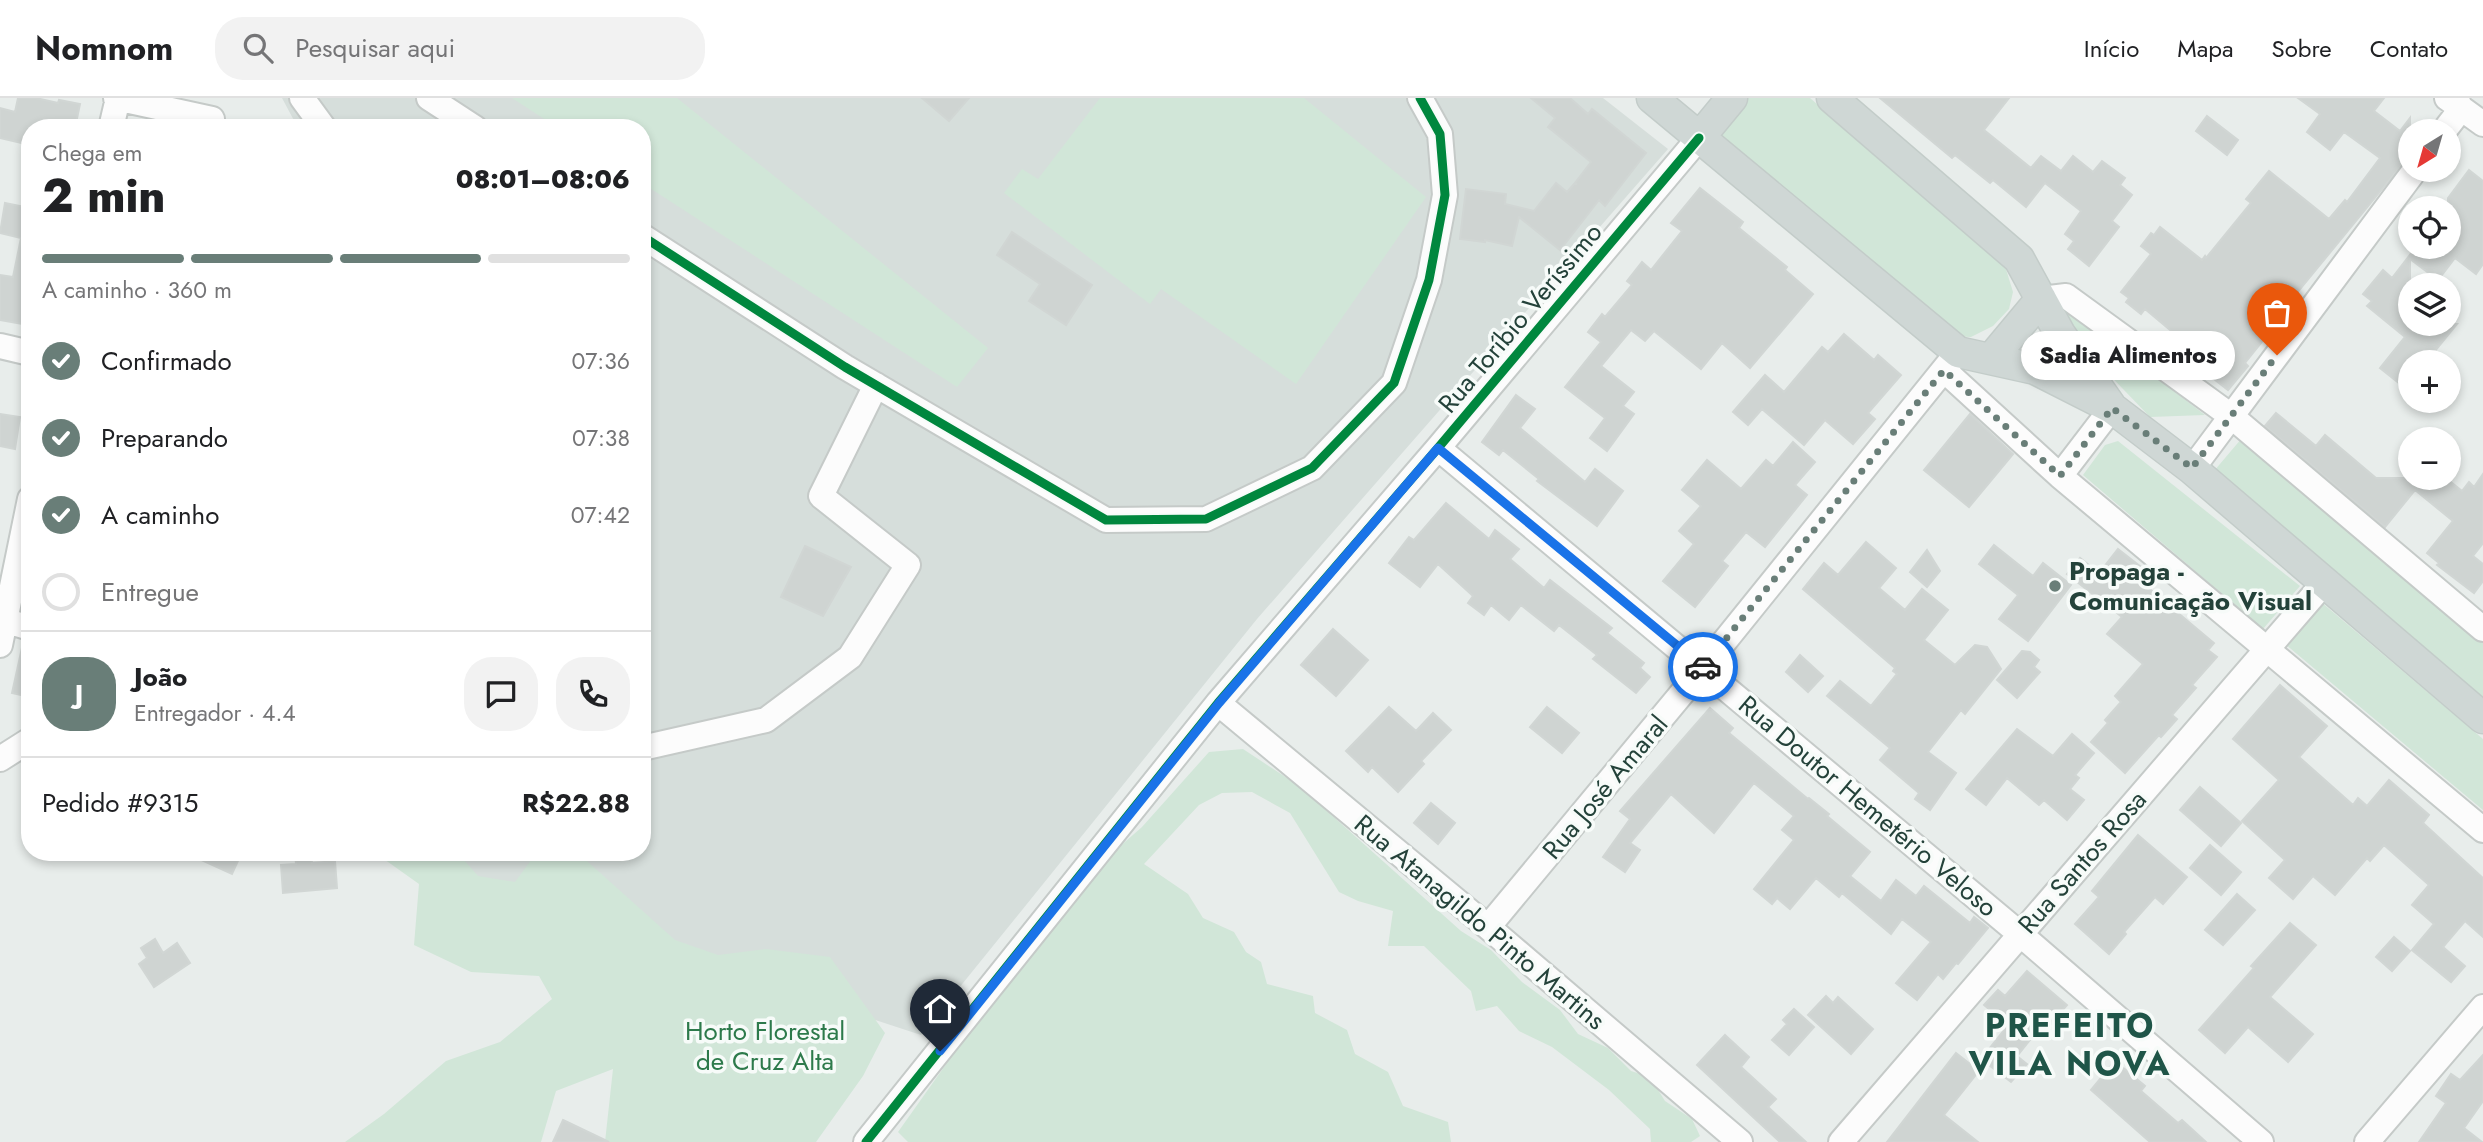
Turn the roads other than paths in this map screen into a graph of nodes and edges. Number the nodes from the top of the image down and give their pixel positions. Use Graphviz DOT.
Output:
graph roads {
  1 [pos="117,98"];
  2 [pos="302,98"];
  3 [pos="429,98"];
  4 [pos="1420,98"];
  5 [pos="1652,98"];
  6 [pos="1732,98"];
  7 [pos="1832,98"];
  8 [pos="2455,102"];
  9 [pos="210,115"];
  10 [pos="113,119"];
  11 [pos="317,119"];
  12 [pos="461,119"];
  13 [pos="2449,119"];
  14 [pos="2483,124"];
  15 [pos="1699,138"];
  16 [pos="2406,182"];
  17 [pos="651,242"];
  18 [pos="2041,299"];
  19 [pos="0,346"];
  20 [pos="21,351"];
  21 [pos="1992,359"];
  22 [pos="1951,361"];
  23 [pos="876,385"];
  24 [pos="2112,408"];
  25 [pos="2231,416"];
  26 [pos="1438,448"];
  27 [pos="2192,468"];
  28 [pos="2060,476"];
  29 [pos="21,538"];
  30 [pos="2325,582"];
  31 [pos="2,620"];
  32 [pos="21,625"];
  33 [pos="2483,629"];
  34 [pos="0,645"];
  35 [pos="2267,649"];
  36 [pos="1703,668"];
  37 [pos="1219,703"];
  38 [pos="2483,718"];
  39 [pos="21,746"];
  40 [pos="651,746"];
  41 [pos="0,759"];
  42 [pos="2483,830"];
  43 [pos="1488,927"];
  44 [pos="2020,934"];
  45 [pos="2483,1007"];
  46 [pos="866,1142"];
  47 [pos="1740,1142"];
  48 [pos="1841,1142"];
  49 [pos="2261,1142"];
  50 [pos="2367,1142"];
  1 -- 9 [label="street"];
  1 -- 10 [label="street"];
  2 -- 11 [label="street"];
  3 -- 12 [label="street"];
  4 -- 23 [label="street"];
  5 -- 15 [label="main road"];
  6 -- 15 [label="main road, Rua Toríbio Veríssimo"];
  7 -- 18 [label="main road"];
  8 -- 13 [label="street"];
  8 -- 14 [label="street"];
  15 -- 22 [label="main road"];
  15 -- 26 [label="street, Rua Toríbio Veríssimo"];
  16 -- 25 [label="street"];
  17 -- 23 [label="street"];
  18 -- 21 [label="main road"];
  18 -- 24 [label="main road"];
  18 -- 25 [label="street"];
  19 -- 20 [label="street"];
  21 -- 22 [label="main road"];
  21 -- 24 [label="main road"];
  22 -- 28 [label="street"];
  22 -- 36 [label="street, Rua José Amaral"];
  23 -- 40 [label="street"];
  24 -- 27 [label="main road"];
  24 -- 28 [label="street"];
  25 -- 27 [label="street"];
  25 -- 33 [label="street"];
  26 -- 36 [label="street, Rua Doutor Hemetério Veloso"];
  26 -- 37 [label="street, Rua Toríbio Veríssimo"];
  27 -- 30 [label="main road"];
  28 -- 35 [label="street"];
  29 -- 31 [label="street"];
  30 -- 35 [label="street, Rua Santos Rosa"];
  30 -- 38 [label="main road"];
  31 -- 32 [label="street"];
  31 -- 34 [label="street"];
  35 -- 42 [label="street"];
  35 -- 44 [label="street, Rua Santos Rosa"];
  36 -- 43 [label="street, Rua José Amaral"];
  36 -- 44 [label="street, Rua Doutor Hemetério Veloso"];
  37 -- 43 [label="street, Rua Atanagildo Pinto Martins"];
  37 -- 46 [label="street, Rua Toríbio Veríssimo"];
  39 -- 41 [label="street"];
  43 -- 47 [label="street, Rua Atanagildo Pinto Martins"];
  44 -- 48 [label="street, Rua Santos Rosa"];
  44 -- 49 [label="street, Rua Doutor Hemetério Veloso"];
  45 -- 50 [label="street"];
}
